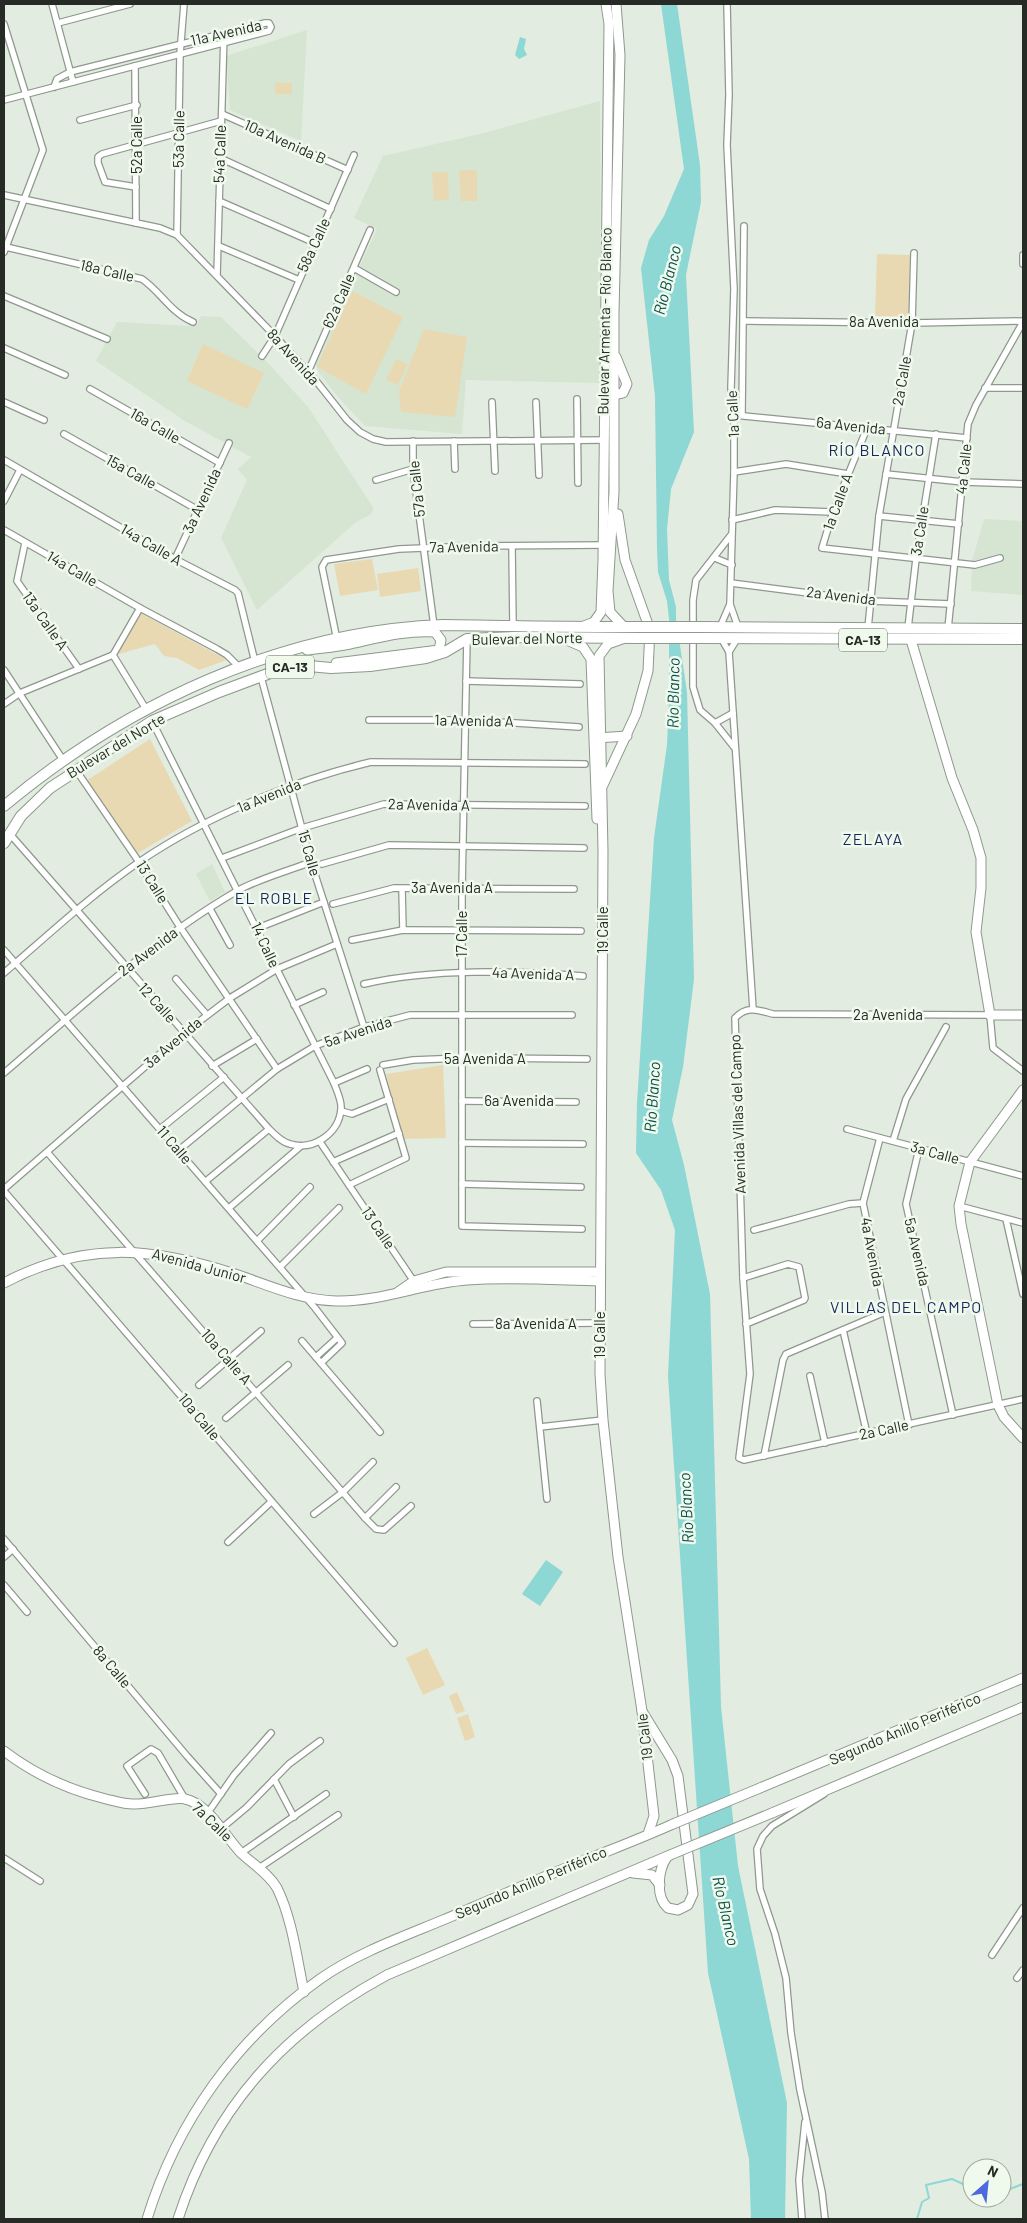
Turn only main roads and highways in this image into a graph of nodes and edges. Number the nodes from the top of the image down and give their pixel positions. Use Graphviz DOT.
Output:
graph roads {
  1 [pos="606,4"];
  2 [pos="616,4"];
  3 [pos="608,109"];
  4 [pos="618,176"];
  5 [pos="606,319"];
  6 [pos="615,393"];
  7 [pos="614,492"];
  8 [pos="603,503"];
  9 [pos="610,559"];
  10 [pos="627,568"];
  11 [pos="605,612"];
  12 [pos="581,627"];
  13 [pos="624,627"];
  14 [pos="1023,629"];
  15 [pos="562,638"];
  16 [pos="627,638"];
  17 [pos="1023,639"];
  18 [pos="911,640"];
  19 [pos="291,651"];
  20 [pos="298,664"];
  21 [pos="167,699"];
  22 [pos="627,736"];
  23 [pos="598,738"];
  24 [pos="602,787"];
  25 [pos="4,808"];
  26 [pos="6,832"];
  27 [pos="4,843"];
  28 [pos="603,851"];
  29 [pos="1023,1015"];
  30 [pos="1023,1090"];
  31 [pos="599,1276"];
  32 [pos="4,1283"];
  33 [pos="395,1294"];
  34 [pos="1023,1438"];
  35 [pos="1023,1678"];
  36 [pos="1023,1707"];
  37 [pos="642,1711"];
  38 [pos="4,1751"];
  39 [pos="654,1816"];
  40 [pos="671,1825"];
  41 [pos="648,1834"];
  42 [pos="668,1856"];
  43 [pos="627,1874"];
  44 [pos="660,1885"];
  45 [pos="304,1992"];
  46 [pos="147,2219"];
  47 [pos="178,2219"];
  1 -- 3 [label="main road, Bulevar Armenta - Río Blanco"];
  2 -- 4 [label="main road, Bulevar Armenta - Río Blanco"];
  3 -- 4 [label="main road"];
  3 -- 5 [label="main road, Bulevar Armenta - Río Blanco"];
  4 -- 6 [label="main road, Bulevar Armenta - Río Blanco"];
  5 -- 6 [label="main road"];
  5 -- 8 [label="main road, Bulevar Armenta - Río Blanco"];
  6 -- 7 [label="main road, Bulevar Armenta - Río Blanco"];
  7 -- 9 [label="main road, Bulevar Armenta - Río Blanco"];
  7 -- 10 [label="main road"];
  8 -- 9 [label="main road"];
  8 -- 11 [label="main road, Bulevar Armenta - Río Blanco"];
  9 -- 10 [label="main road"];
  9 -- 11 [label="main road, Bulevar Armenta - Río Blanco"];
  10 -- 22 [label="main road"];
  11 -- 12 [label="main road"];
  11 -- 13 [label="main road"];
  12 -- 13 [label="highway, Bulevar del Norte / CA-13"];
  12 -- 19 [label="highway, Bulevar del Norte / CA-13"];
  13 -- 14 [label="highway, Bulevar del Norte / CA-13, bridge"];
  15 -- 16 [label="highway, Bulevar del Norte / CA-13"];
  15 -- 20 [label="highway, Bulevar del Norte / CA-13"];
  15 -- 23 [label="main road, 19 Calle"];
  16 -- 18 [label="highway, Bulevar del Norte / CA-13, bridge"];
  16 -- 23 [label="main road, 19 Calle"];
  17 -- 18 [label="highway, Bulevar del Norte / CA-13"];
  18 -- 29 [label="main road, 2a Avenida"];
  19 -- 20 [label="main road"];
  19 -- 21 [label="highway, Bulevar del Norte / CA-13"];
  20 -- 26 [label="highway, Bulevar del Norte / CA-13"];
  21 -- 25 [label="highway"];
  21 -- 25 [label="highway, Bulevar del Norte / CA-13"];
  22 -- 23 [label="main road"];
  22 -- 24 [label="main road"];
  23 -- 24 [label="main road, 19 Calle"];
  23 -- 28 [label="main road, 19 Calle"];
  24 -- 28 [label="main road, 19 Calle"];
  26 -- 27 [label="highway, Bulevar del Norte / CA-13"];
  28 -- 31 [label="main road, 19 Calle"];
  30 -- 34 [label="main road"];
  31 -- 33 [label="main road, Avenida Junior"];
  31 -- 33 [label="main road, Avenida Junior"];
  31 -- 37 [label="main road, 19 Calle"];
  32 -- 33 [label="main road, Avenida Junior"];
  35 -- 40 [label="main road, Segundo Anillo Periférico, bridge"];
  36 -- 42 [label="main road, Segundo Anillo Periférico, bridge"];
  37 -- 39 [label="main road, 19 Calle"];
  37 -- 44 [label="main road"];
  38 -- 45 [label="main road, 7a Calle"];
  39 -- 40 [label="main road"];
  39 -- 41 [label="main road, 19 Calle"];
  40 -- 41 [label="main road, Segundo Anillo Periférico"];
  41 -- 45 [label="main road, Segundo Anillo Periférico"];
  42 -- 43 [label="main road, Segundo Anillo Periférico"];
  42 -- 44 [label="main road"];
  43 -- 44 [label="main road"];
  43 -- 47 [label="main road, Segundo Anillo Periférico"];
  45 -- 46 [label="main road, Segundo Anillo Periférico"];
}
